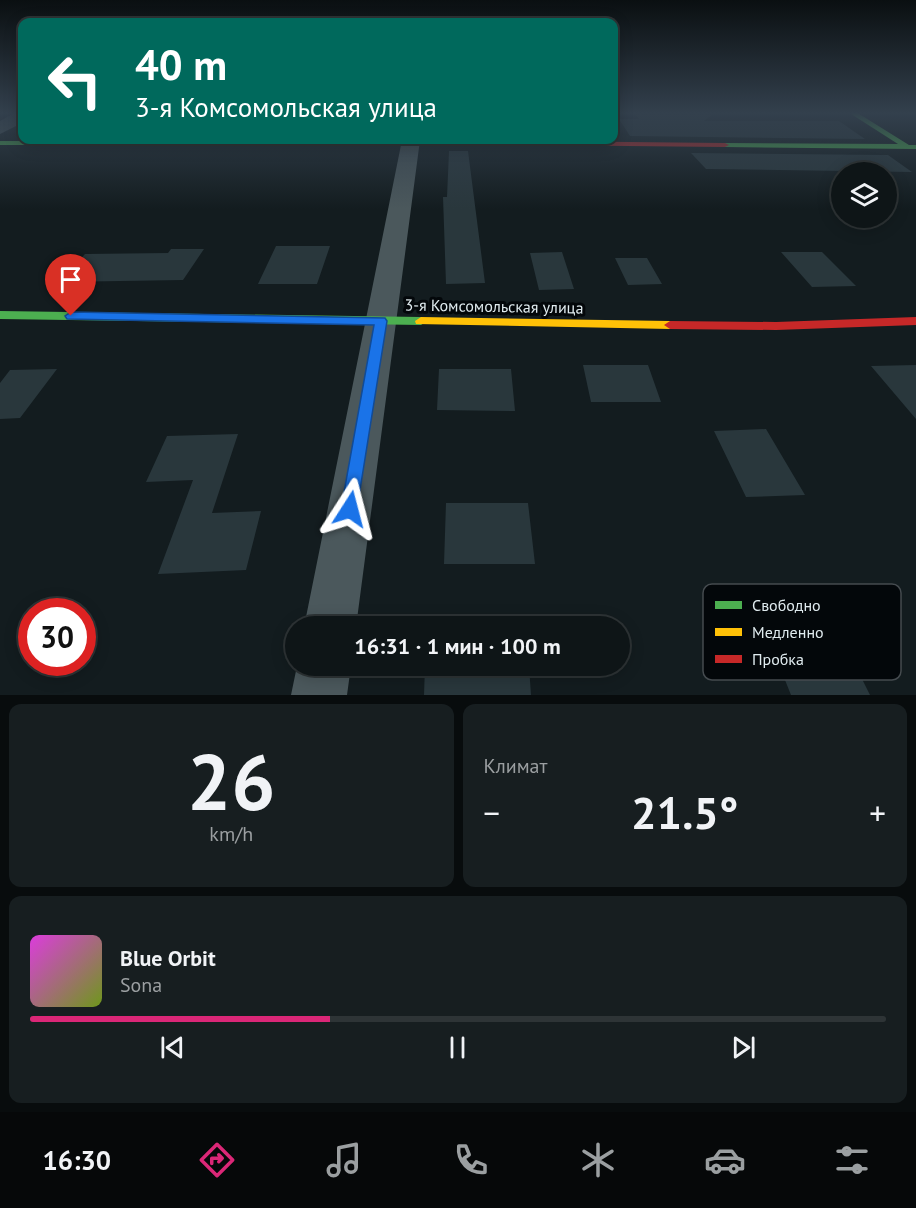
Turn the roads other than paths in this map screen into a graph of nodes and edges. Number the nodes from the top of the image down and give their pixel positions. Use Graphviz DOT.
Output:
graph roads {
  1 [pos="410,144"];
  2 [pos="626,144"];
  3 [pos="913,149"];
  4 [pos="0,315"];
  5 [pos="381,321"];
  6 [pos="916,321"];
  7 [pos="332,616"];
  8 [pos="322,676"];
  9 [pos="319,695"];
  1 -- 5 [label="street"];
  2 -- 3 [label="street"];
  4 -- 5 [label="street, 3-я Комсомольская улица"];
  5 -- 6 [label="street, 3-я Комсомольская улица"];
  5 -- 7 [label="street"];
  8 -- 9 [label="street"];
}
